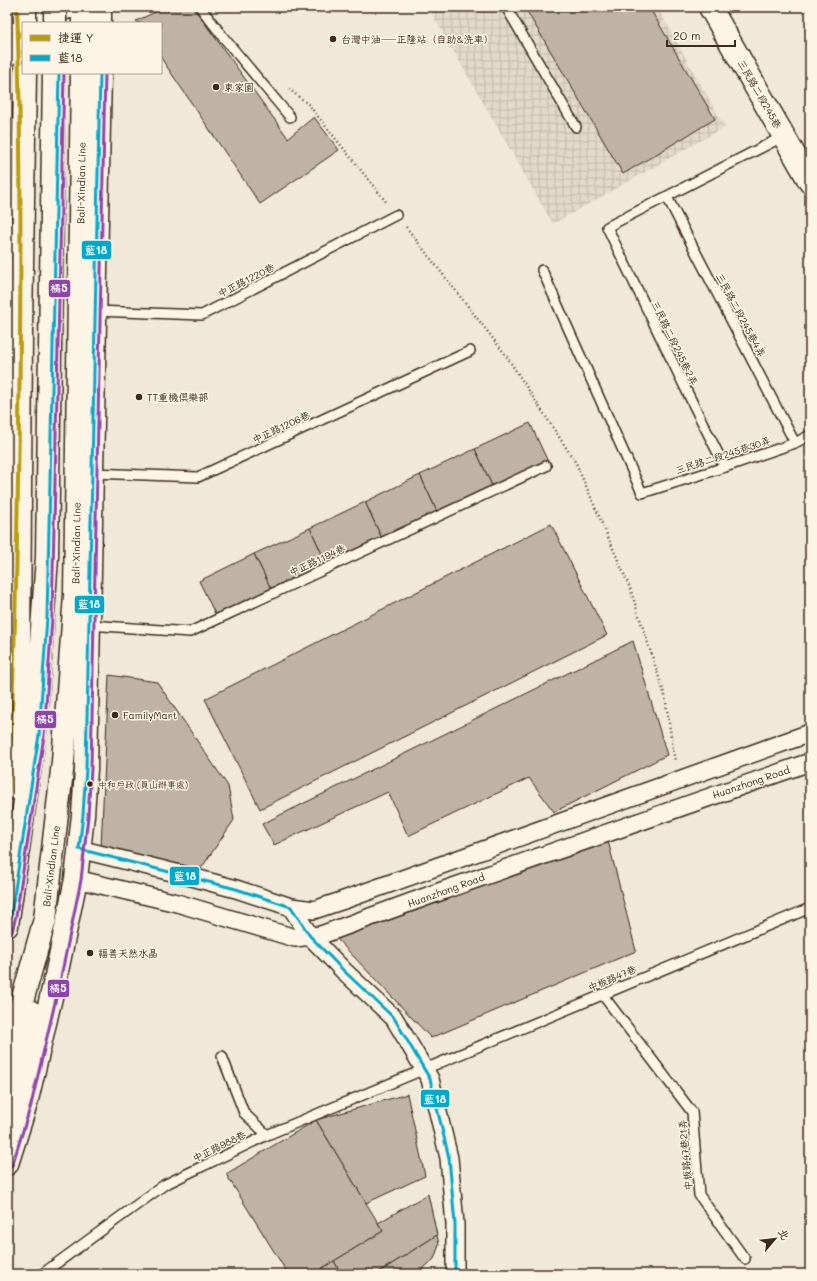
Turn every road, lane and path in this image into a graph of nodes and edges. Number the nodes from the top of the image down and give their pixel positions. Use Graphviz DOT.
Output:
graph roads {
  1 [pos="55,7"];
  2 [pos="70,7"];
  3 [pos="83,7"];
  4 [pos="100,7"];
  5 [pos="200,7"];
  6 [pos="506,7"];
  7 [pos="710,7"];
  8 [pos="30,17"];
  9 [pos="55,22"];
  10 [pos="83,22"];
  11 [pos="100,22"];
  12 [pos="7,27"];
  13 [pos="22,30"];
  14 [pos="7,55"];
  15 [pos="24,74"];
  16 [pos="54,74"];
  17 [pos="59,74"];
  18 [pos="82,74"];
  19 [pos="100,74"];
  20 [pos="284,85"];
  21 [pos="290,117"];
  22 [pos="576,127"];
  23 [pos="784,136"];
  24 [pos="810,182"];
  25 [pos="667,197"];
  26 [pos="396,215"];
  27 [pos="542,270"];
  28 [pos="95,311"];
  29 [pos="470,351"];
  30 [pos="810,435"];
  31 [pos="795,443"];
  32 [pos="546,466"];
  33 [pos="725,467"];
  34 [pos="92,473"];
  35 [pos="89,625"];
  36 [pos="810,733"];
  37 [pos="810,762"];
  38 [pos="678,781"];
  39 [pos="79,849"];
  40 [pos="76,879"];
  41 [pos="8,889"];
  42 [pos="291,907"];
  43 [pos="810,908"];
  44 [pos="45,919"];
  45 [pos="7,926"];
  46 [pos="7,931"];
  47 [pos="310,936"];
  48 [pos="602,994"];
  49 [pos="7,1055"];
  50 [pos="222,1056"];
  51 [pos="424,1069"];
  52 [pos="7,1110"];
  53 [pos="267,1134"];
  54 [pos="7,1164"];
  55 [pos="745,1258"];
  56 [pos="42,1274"];
  57 [pos="455,1274"];
  1 -- 9 [label="main road, bridge"];
  2 -- 8 [label="main road"];
  3 -- 10 [label="main road"];
  4 -- 11 [label="main road"];
  5 -- 21 [label="lane"];
  6 -- 22 [label="lane"];
  7 -- 23 [label="main road, 三民路二段245巷"];
  8 -- 12 [label="main road"];
  13 -- 14 [label="main road"];
  15 -- 41 [label="main road"];
  16 -- 45 [label="main road"];
  17 -- 46 [label="main road"];
  18 -- 44 [label="main road, Bali-Xindian Line"];
  19 -- 28 [label="main road"];
  20 -- 26 [label="path"];
  23 -- 24 [label="main road, 三民路二段245巷"];
  23 -- 25 [label="lane"];
  25 -- 31 [label="lane, 三民路二段245巷4弄"];
  25 -- 33 [label="lane, 三民路二段245巷2弄"];
  26 -- 28 [label="lane, 中正路1220巷"];
  26 -- 38 [label="path"];
  27 -- 33 [label="lane, 三民路二段245巷30弄"];
  28 -- 34 [label="main road"];
  29 -- 34 [label="lane, 中正路1206巷"];
  30 -- 31 [label="lane, 三民路二段245巷30弄"];
  31 -- 33 [label="lane, 三民路二段245巷30弄"];
  32 -- 35 [label="lane, 中正路1194巷"];
  34 -- 35 [label="main road"];
  35 -- 39 [label="main road"];
  36 -- 38 [label="street"];
  37 -- 47 [label="street, Huanzhong Road"];
  38 -- 42 [label="street"];
  39 -- 40 [label="main road"];
  39 -- 42 [label="street"];
  40 -- 47 [label="street, Huanzhong Road"];
  40 -- 54 [label="main road"];
  42 -- 47 [label="street"];
  43 -- 48 [label="lane, 中板路47巷"];
  44 -- 49 [label="main road, Bali-Xindian Line"];
  44 -- 52 [label="main road"];
  47 -- 51 [label="street"];
  48 -- 51 [label="lane, 中板路47巷"];
  48 -- 55 [label="lane, 中板路47巷21弄"];
  50 -- 53 [label="lane"];
  51 -- 53 [label="lane, 中正路988巷"];
  51 -- 57 [label="street"];
  53 -- 56 [label="lane, 中正路988巷"];
}
